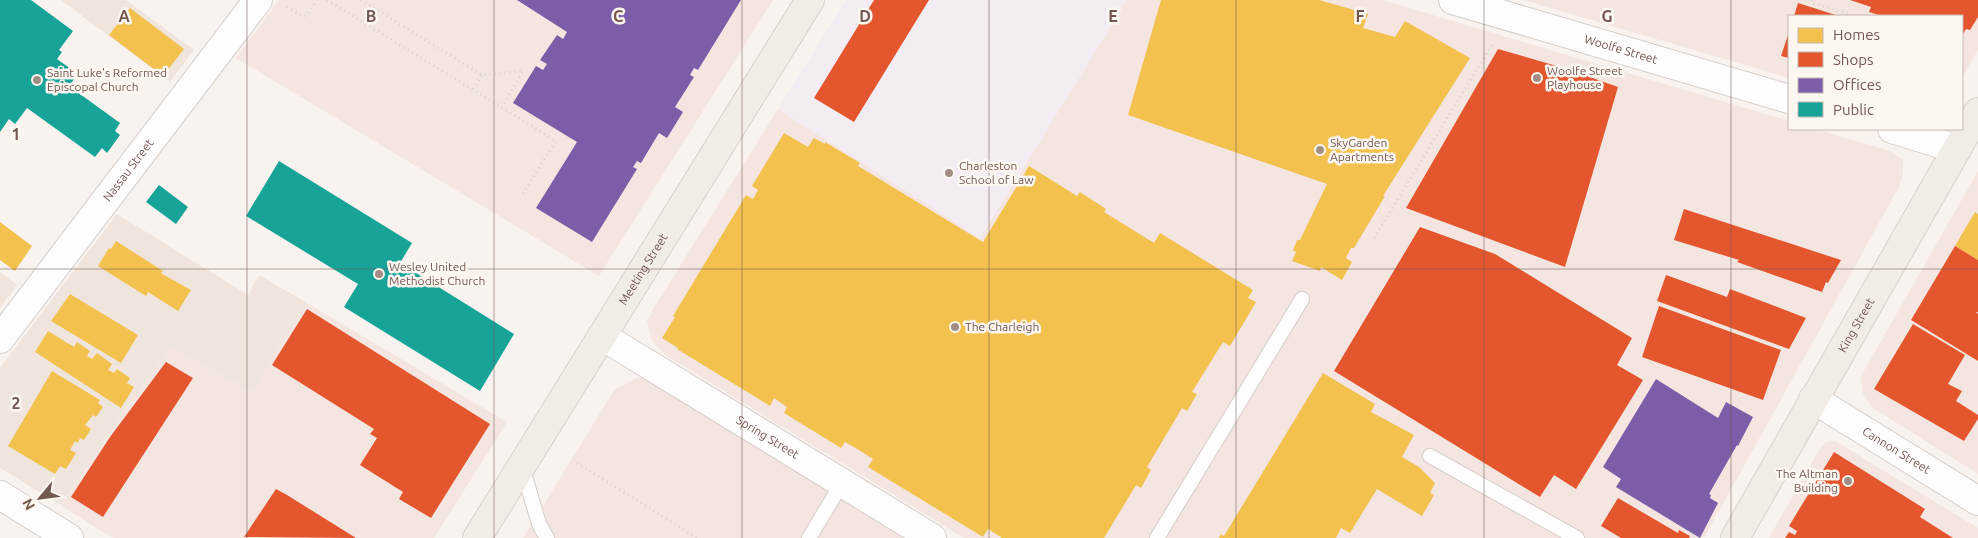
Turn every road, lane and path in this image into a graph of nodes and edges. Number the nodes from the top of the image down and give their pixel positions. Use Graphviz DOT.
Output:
graph roads {
  1 [pos="317,0"];
  2 [pos="327,0"];
  3 [pos="361,0"];
  4 [pos="810,0"];
  5 [pos="1453,0"];
  6 [pos="1812,0"];
  7 [pos="271,2"];
  8 [pos="1851,15"];
  9 [pos="1494,42"];
  10 [pos="482,75"];
  11 [pos="473,89"];
  12 [pos="1788,99"];
  13 [pos="502,107"];
  14 [pos="1978,112"];
  15 [pos="1895,130"];
  16 [pos="1957,149"];
  17 [pos="522,195"];
  18 [pos="1374,238"];
  19 [pos="1302,299"];
  20 [pos="602,336"];
  21 [pos="0,339"];
  22 [pos="1813,399"];
  23 [pos="1430,456"];
  24 [pos="577,463"];
  25 [pos="522,466"];
  26 [pos="842,484"];
  27 [pos="0,495"];
  28 [pos="1978,501"];
  29 [pos="69,538"];
  30 [pos="477,538"];
  31 [pos="547,538"];
  32 [pos="697,538"];
  33 [pos="809,538"];
  34 [pos="932,538"];
  35 [pos="1158,538"];
  36 [pos="1577,538"];
  37 [pos="1735,538"];
  1 -- 7 [label="path"];
  2 -- 11 [label="path"];
  3 -- 10 [label="path"];
  4 -- 20 [label="main road, Meeting Street"];
  5 -- 12 [label="street, Woolfe Street"];
  6 -- 8 [label="path"];
  7 -- 21 [label="street, Nassau Street"];
  9 -- 18 [label="path"];
  10 -- 11 [label="path"];
  10 -- 13 [label="path"];
  11 -- 13 [label="path"];
  13 -- 17 [label="path"];
  14 -- 16 [label="main road, King Street"];
  15 -- 16 [label="street"];
  16 -- 22 [label="main road, King Street"];
  19 -- 35 [label="lane"];
  20 -- 25 [label="main road, Meeting Street"];
  20 -- 26 [label="street, Spring Street"];
  22 -- 28 [label="street, Cannon Street"];
  22 -- 37 [label="main road, King Street"];
  23 -- 36 [label="lane"];
  24 -- 32 [label="path"];
  25 -- 30 [label="main road, Meeting Street"];
  25 -- 31 [label="lane"];
  26 -- 33 [label="lane"];
  26 -- 34 [label="street, Spring Street"];
  27 -- 29 [label="street"];
}
